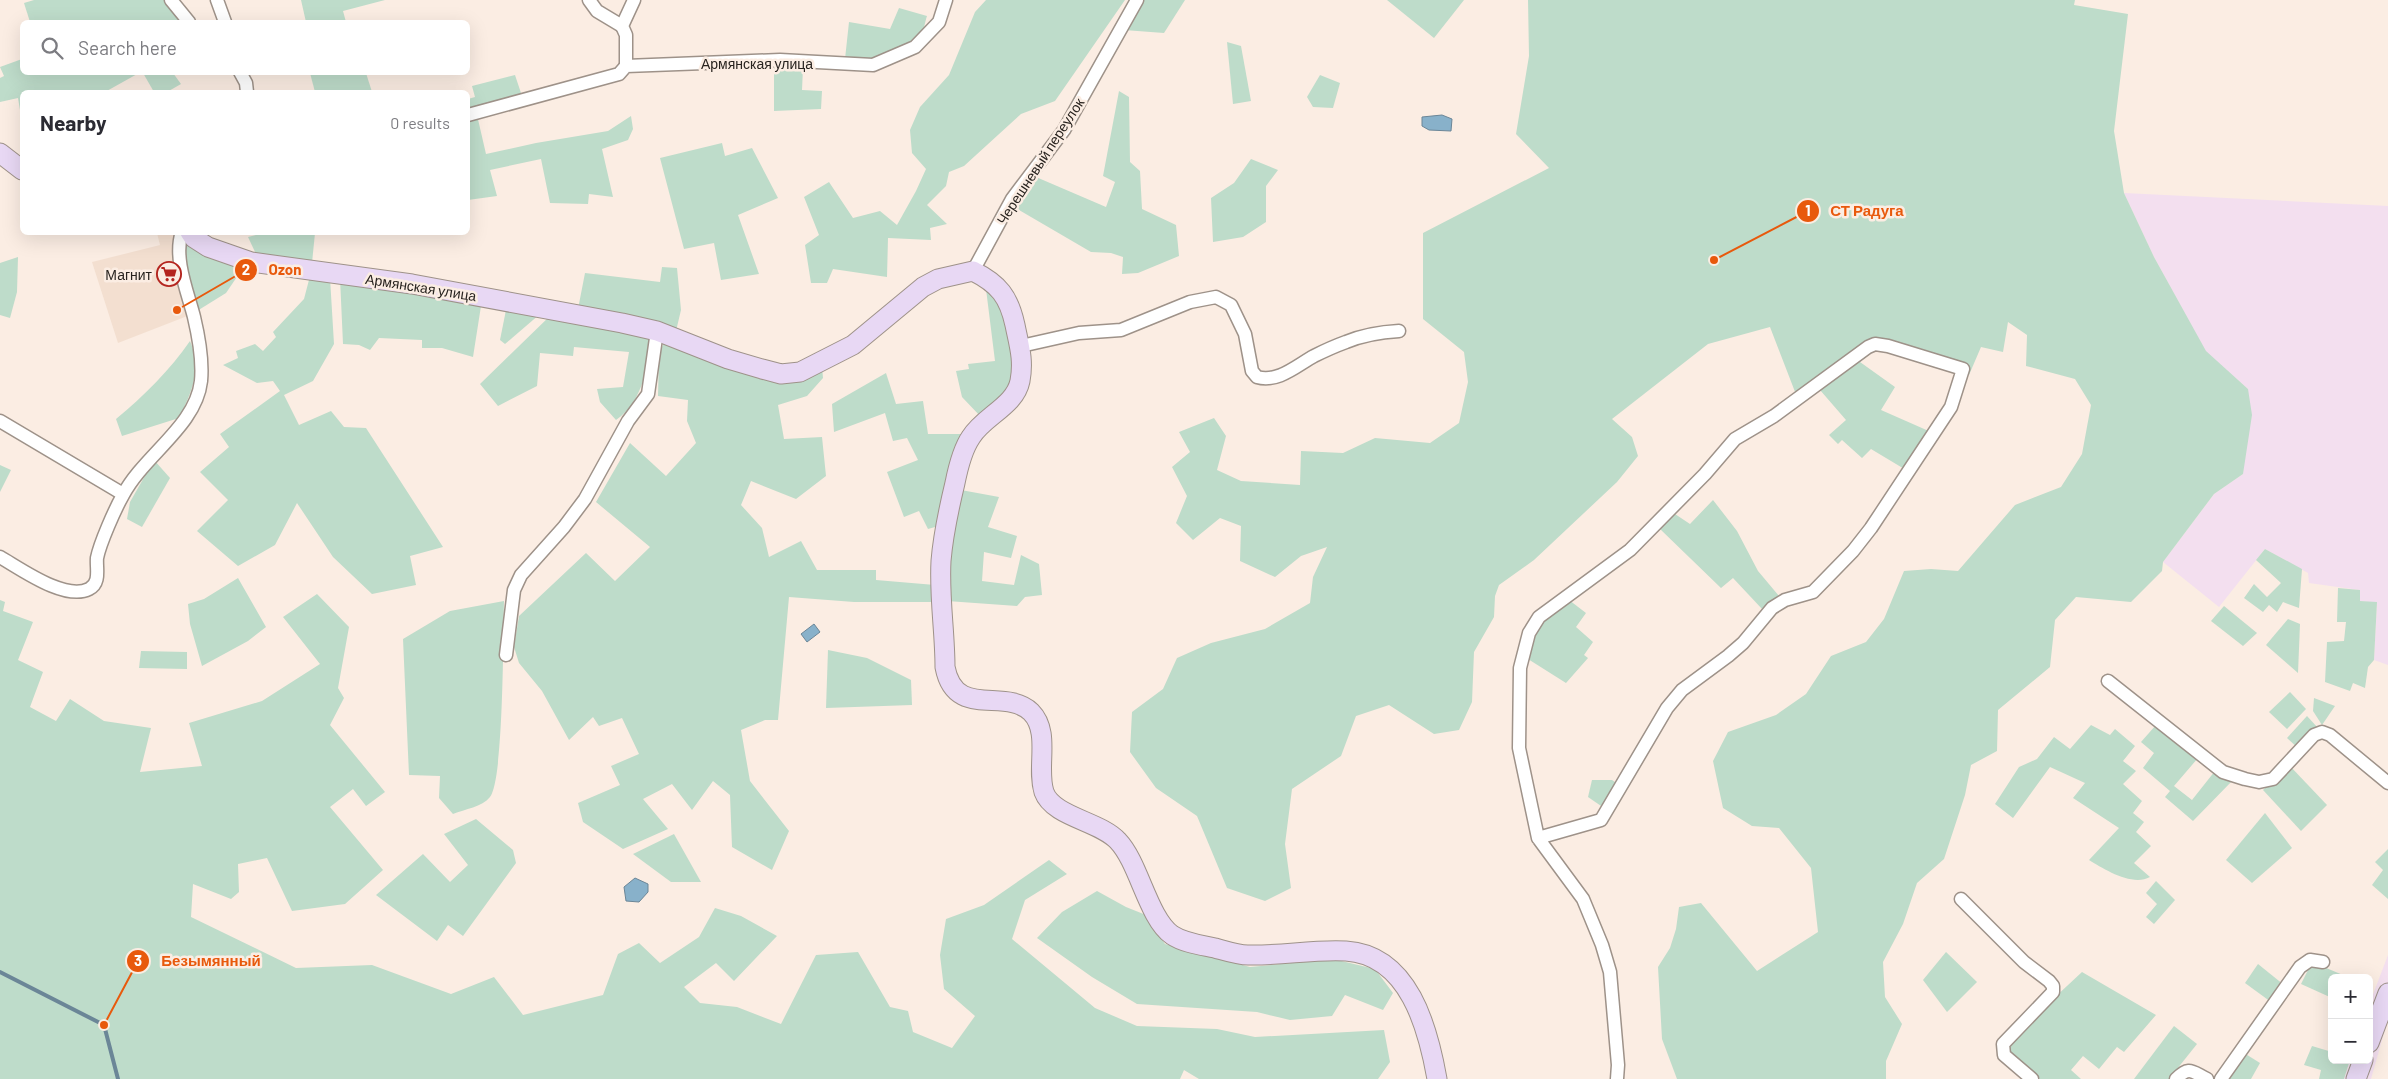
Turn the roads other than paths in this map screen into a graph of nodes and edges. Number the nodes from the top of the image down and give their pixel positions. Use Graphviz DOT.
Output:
graph roads {
  1 [pos="171,0"];
  2 [pos="218,0"];
  3 [pos="589,0"];
  4 [pos="634,0"];
  5 [pos="946,0"];
  6 [pos="1137,0"];
  7 [pos="187,20"];
  8 [pos="224,20"];
  9 [pos="622,26"];
  10 [pos="626,66"];
  11 [pos="242,75"];
  12 [pos="247,90"];
  13 [pos="470,114"];
  14 [pos="0,153"];
  15 [pos="20,168"];
  16 [pos="181,235"];
  17 [pos="192,235"];
  18 [pos="973,271"];
  19 [pos="657,331"];
  20 [pos="1399,331"];
  21 [pos="1021,346"];
  22 [pos="0,421"];
  23 [pos="123,494"];
  24 [pos="0,557"];
  25 [pos="506,655"];
  26 [pos="2108,681"];
  27 [pos="2388,783"];
  28 [pos="1538,838"];
  29 [pos="1961,899"];
  30 [pos="2323,962"];
  31 [pos="2388,993"];
  32 [pos="2373,1032"];
  33 [pos="2362,1064"];
  34 [pos="1437,1079"];
  35 [pos="1617,1079"];
  36 [pos="2032,1079"];
  37 [pos="2176,1079"];
  38 [pos="2207,1079"];
  39 [pos="2221,1079"];
  40 [pos="2356,1079"];
  1 -- 7 [label="street"];
  2 -- 8 [label="street"];
  3 -- 9 [label="street"];
  4 -- 9 [label="street"];
  5 -- 10 [label="street, Армянская улица"];
  6 -- 18 [label="street, Черешневый переулок"];
  9 -- 10 [label="street"];
  10 -- 13 [label="street, Армянская улица"];
  11 -- 12 [label="street"];
  14 -- 15 [label="street"];
  16 -- 23 [label="street"];
  17 -- 19 [label="street, Армянская улица"];
  18 -- 19 [label="street, Армянская улица"];
  18 -- 21 [label="street"];
  19 -- 25 [label="street"];
  20 -- 21 [label="street"];
  21 -- 34 [label="street"];
  22 -- 23 [label="street"];
  23 -- 24 [label="street"];
  26 -- 27 [label="street"];
  28 -- 28 [label="street"];
  28 -- 35 [label="street"];
  29 -- 36 [label="street"];
  30 -- 39 [label="street"];
  31 -- 32 [label="street"];
  33 -- 40 [label="street"];
  37 -- 38 [label="street"];
}
